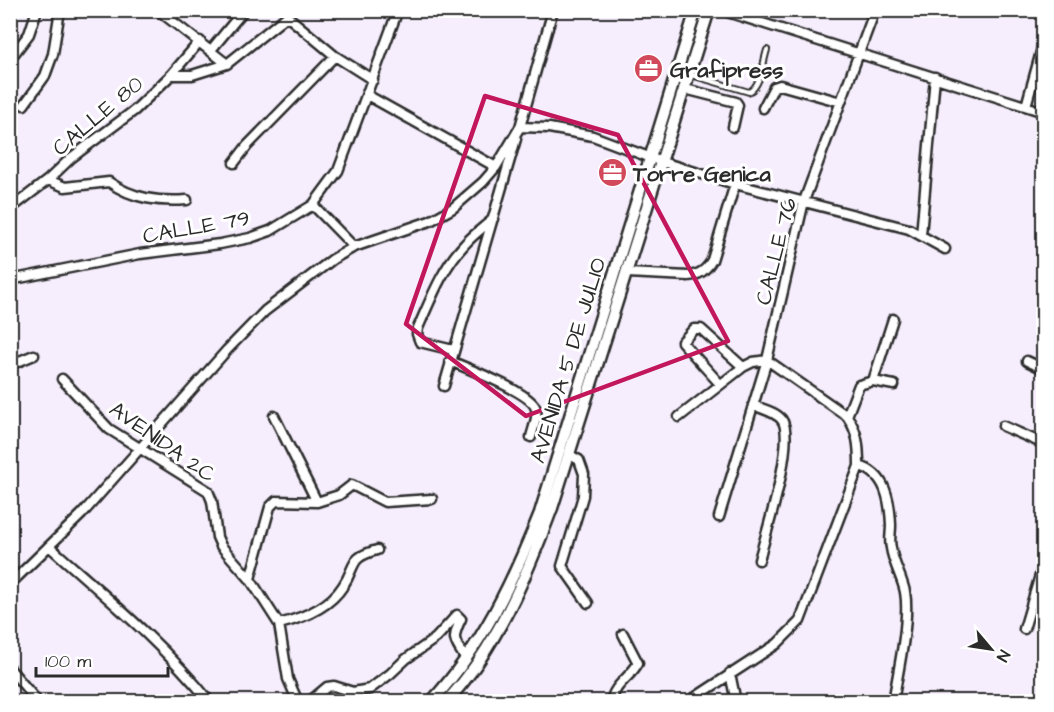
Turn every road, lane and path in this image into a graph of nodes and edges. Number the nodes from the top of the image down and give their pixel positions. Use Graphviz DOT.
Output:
graph roads {
  1 [pos="37,10"];
  2 [pos="60,10"];
  3 [pos="158,10"];
  4 [pos="244,10"];
  5 [pos="398,10"];
  6 [pos="553,10"];
  7 [pos="696,10"];
  8 [pos="709,10"];
  9 [pos="722,10"];
  10 [pos="875,10"];
  11 [pos="200,41"];
  12 [pos="1044,41"];
  13 [pos="211,50"];
  14 [pos="767,50"];
  15 [pos="859,53"];
  16 [pos="335,56"];
  17 [pos="10,59"];
  18 [pos="227,64"];
  19 [pos="171,75"];
  20 [pos="690,75"];
  21 [pos="936,77"];
  22 [pos="373,80"];
  23 [pos="684,89"];
  24 [pos="368,95"];
  25 [pos="841,102"];
  26 [pos="24,105"];
  27 [pos="1026,106"];
  28 [pos="763,108"];
  29 [pos="1044,112"];
  30 [pos="520,127"];
  31 [pos="734,128"];
  32 [pos="651,157"];
  33 [pos="662,162"];
  34 [pos="234,163"];
  35 [pos="496,167"];
  36 [pos="48,180"];
  37 [pos="735,184"];
  38 [pos="187,200"];
  39 [pos="804,201"];
  40 [pos="313,206"];
  41 [pos="10,209"];
  42 [pos="494,219"];
  43 [pos="921,235"];
  44 [pos="354,247"];
  45 [pos="945,249"];
  46 [pos="627,273"];
  47 [pos="10,280"];
  48 [pos="893,318"];
  49 [pos="453,350"];
  50 [pos="34,355"];
  51 [pos="767,360"];
  52 [pos="450,361"];
  53 [pos="1027,361"];
  54 [pos="10,365"];
  55 [pos="743,367"];
  56 [pos="1044,369"];
  57 [pos="62,379"];
  58 [pos="873,381"];
  59 [pos="720,384"];
  60 [pos="894,385"];
  61 [pos="444,386"];
  62 [pos="753,405"];
  63 [pos="274,416"];
  64 [pos="847,416"];
  65 [pos="679,417"];
  66 [pos="1004,426"];
  67 [pos="531,436"];
  68 [pos="1044,444"];
  69 [pos="140,450"];
  70 [pos="568,454"];
  71 [pos="858,466"];
  72 [pos="432,499"];
  73 [pos="317,502"];
  74 [pos="719,517"];
  75 [pos="48,546"];
  76 [pos="377,550"];
  77 [pos="759,560"];
  78 [pos="1044,562"];
  79 [pos="250,579"];
  80 [pos="10,584"];
  81 [pos="588,603"];
  82 [pos="279,624"];
  83 [pos="1024,629"];
  84 [pos="623,634"];
  85 [pos="466,659"];
  86 [pos="10,669"];
  87 [pos="730,673"];
  88 [pos="38,702"];
  89 [pos="210,702"];
  90 [pos="298,702"];
  91 [pos="309,702"];
  92 [pos="431,702"];
  93 [pos="446,702"];
  94 [pos="611,702"];
  95 [pos="688,702"];
  96 [pos="736,702"];
  97 [pos="893,702"];
  1 -- 17 [label="street"];
  2 -- 26 [label="street"];
  3 -- 11 [label="street"];
  4 -- 13 [label="street"];
  5 -- 22 [label="street, CALLE 79"];
  6 -- 30 [label="street"];
  7 -- 32 [label="main road, AVENIDA 5 DE JULIO"];
  8 -- 20 [label="main road, AVENIDA 5 DE JULIO"];
  9 -- 15 [label="street"];
  10 -- 15 [label="street, CALLE 76"];
  11 -- 13 [label="street"];
  11 -- 19 [label="street, CALLE 80"];
  12 -- 27 [label="street"];
  13 -- 18 [label="street"];
  14 -- 20 [label="lane"];
  15 -- 21 [label="street"];
  15 -- 25 [label="street, CALLE 76"];
  16 -- 18 [label="street"];
  16 -- 22 [label="street"];
  16 -- 34 [label="street"];
  18 -- 19 [label="street"];
  19 -- 36 [label="street, CALLE 80"];
  20 -- 23 [label="main road, AVENIDA 5 DE JULIO"];
  21 -- 27 [label="street"];
  21 -- 43 [label="street"];
  22 -- 24 [label="street, CALLE 79"];
  23 -- 31 [label="street"];
  23 -- 33 [label="main road, AVENIDA 5 DE JULIO"];
  24 -- 35 [label="street"];
  24 -- 40 [label="street, CALLE 79"];
  25 -- 28 [label="street"];
  25 -- 39 [label="street, CALLE 76"];
  27 -- 29 [label="street"];
  30 -- 32 [label="street"];
  30 -- 35 [label="street"];
  30 -- 42 [label="street"];
  32 -- 33 [label="street"];
  32 -- 85 [label="main road, AVENIDA 5 DE JULIO"];
  33 -- 37 [label="street"];
  33 -- 46 [label="main road, AVENIDA 5 DE JULIO"];
  35 -- 44 [label="street"];
  36 -- 38 [label="street"];
  36 -- 41 [label="street, CALLE 80"];
  37 -- 39 [label="street"];
  37 -- 46 [label="street"];
  39 -- 43 [label="street"];
  39 -- 51 [label="street, CALLE 76"];
  40 -- 44 [label="street"];
  40 -- 47 [label="street, CALLE 79"];
  42 -- 49 [label="street"];
  42 -- 49 [label="street"];
  43 -- 45 [label="street"];
  44 -- 69 [label="street"];
  46 -- 70 [label="main road, AVENIDA 5 DE JULIO"];
  48 -- 58 [label="street"];
  49 -- 52 [label="street"];
  50 -- 54 [label="street"];
  51 -- 55 [label="street"];
  51 -- 62 [label="street, CALLE 76"];
  51 -- 64 [label="street"];
  52 -- 61 [label="street"];
  52 -- 67 [label="street"];
  53 -- 56 [label="street"];
  55 -- 59 [label="street"];
  55 -- 59 [label="street"];
  57 -- 69 [label="street, AVENIDA 2C"];
  58 -- 60 [label="street"];
  58 -- 64 [label="street"];
  59 -- 65 [label="street"];
  62 -- 74 [label="street, CALLE 76"];
  62 -- 77 [label="street"];
  63 -- 73 [label="street"];
  64 -- 71 [label="street"];
  66 -- 68 [label="street"];
  69 -- 75 [label="street"];
  69 -- 79 [label="street, AVENIDA 2C"];
  70 -- 81 [label="street"];
  70 -- 93 [label="main road, AVENIDA 5 DE JULIO"];
  71 -- 87 [label="street"];
  71 -- 97 [label="street"];
  72 -- 73 [label="street"];
  73 -- 79 [label="street"];
  75 -- 80 [label="street"];
  75 -- 89 [label="street"];
  76 -- 82 [label="street"];
  78 -- 83 [label="street"];
  79 -- 82 [label="street, AVENIDA 2C"];
  82 -- 90 [label="street, AVENIDA 2C"];
  84 -- 94 [label="street"];
  85 -- 91 [label="street"];
  85 -- 92 [label="main road, AVENIDA 5 DE JULIO"];
  86 -- 88 [label="street"];
  87 -- 95 [label="street"];
  87 -- 96 [label="street"];
}
